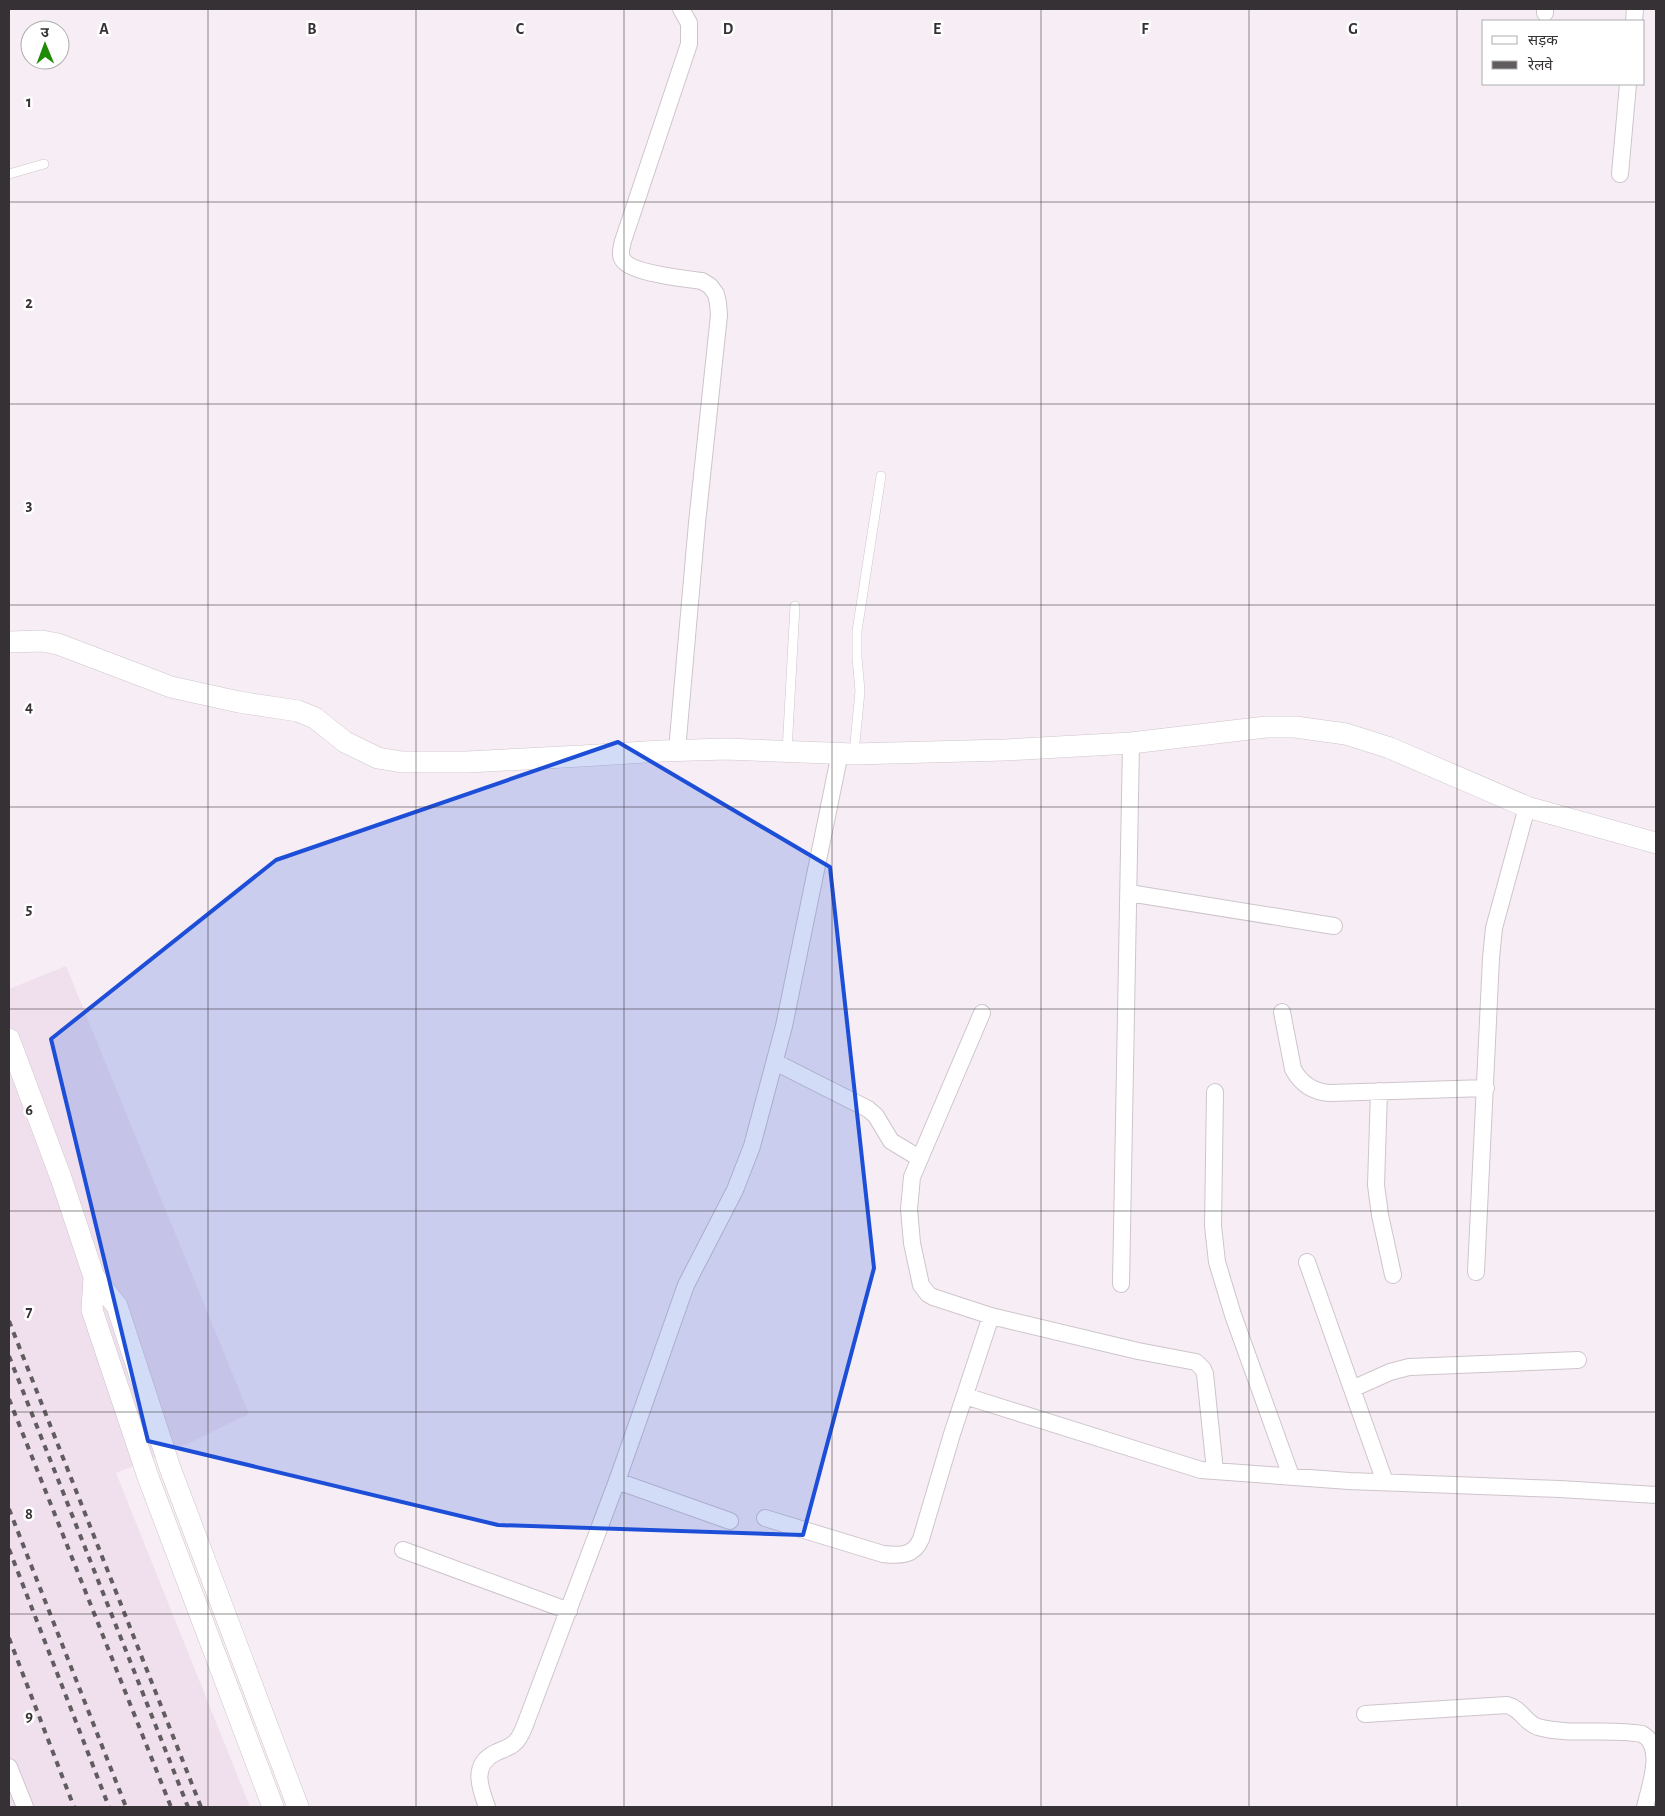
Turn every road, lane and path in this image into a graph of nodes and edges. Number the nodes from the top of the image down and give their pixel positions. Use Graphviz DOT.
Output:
graph roads {
  1 [pos="681,9"];
  2 [pos="1628,85"];
  3 [pos="44,164"];
  4 [pos="9,174"];
  5 [pos="1620,174"];
  6 [pos="881,476"];
  7 [pos="795,606"];
  8 [pos="9,642"];
  9 [pos="1132,743"];
  10 [pos="677,750"];
  11 [pos="787,752"];
  12 [pos="847,754"];
  13 [pos="1527,807"];
  14 [pos="1656,843"];
  15 [pos="1129,893"];
  16 [pos="1334,926"];
  17 [pos="1282,1012"];
  18 [pos="982,1013"];
  19 [pos="9,1039"];
  20 [pos="774,1062"];
  21 [pos="1486,1088"];
  22 [pos="1215,1092"];
  23 [pos="1380,1092"];
  24 [pos="919,1158"];
  25 [pos="1307,1262"];
  26 [pos="1476,1272"];
  27 [pos="1393,1275"];
  28 [pos="94,1277"];
  29 [pos="1121,1284"];
  30 [pos="991,1316"];
  31 [pos="1578,1360"];
  32 [pos="1352,1389"];
  33 [pos="965,1396"];
  34 [pos="170,1468"];
  35 [pos="1215,1471"];
  36 [pos="1291,1476"];
  37 [pos="148,1477"];
  38 [pos="617,1481"];
  39 [pos="1385,1482"];
  40 [pos="1656,1495"];
  41 [pos="765,1518"];
  42 [pos="730,1521"];
  43 [pos="403,1550"];
  44 [pos="569,1611"];
  45 [pos="1365,1714"];
  46 [pos="9,1766"];
  47 [pos="25,1807"];
  48 [pos="273,1807"];
  49 [pos="298,1807"];
  50 [pos="487,1807"];
  51 [pos="1645,1807"];
  1 -- 10 [label="street"];
  2 -- 5 [label="street"];
  3 -- 4 [label="lane"];
  6 -- 12 [label="lane"];
  7 -- 11 [label="lane"];
  8 -- 10 [label="street"];
  9 -- 12 [label="street"];
  9 -- 13 [label="street"];
  9 -- 15 [label="street"];
  10 -- 11 [label="street"];
  11 -- 12 [label="street"];
  12 -- 20 [label="street"];
  13 -- 14 [label="street"];
  13 -- 21 [label="street"];
  15 -- 16 [label="street"];
  15 -- 29 [label="street"];
  17 -- 23 [label="street"];
  18 -- 24 [label="street"];
  19 -- 28 [label="street"];
  20 -- 24 [label="street"];
  20 -- 38 [label="street"];
  21 -- 23 [label="street"];
  21 -- 26 [label="street"];
  22 -- 36 [label="street"];
  23 -- 27 [label="street"];
  24 -- 30 [label="street"];
  25 -- 32 [label="street"];
  28 -- 34 [label="street"];
  28 -- 37 [label="street"];
  30 -- 33 [label="street"];
  30 -- 35 [label="street"];
  31 -- 32 [label="street"];
  32 -- 39 [label="street"];
  33 -- 35 [label="street"];
  33 -- 41 [label="street"];
  34 -- 37 [label="street"];
  34 -- 49 [label="street"];
  35 -- 36 [label="street"];
  36 -- 39 [label="street"];
  37 -- 48 [label="street"];
  38 -- 42 [label="street"];
  38 -- 44 [label="street"];
  39 -- 40 [label="street"];
  43 -- 44 [label="street"];
  44 -- 50 [label="street"];
  45 -- 51 [label="street"];
  46 -- 47 [label="street"];
}
